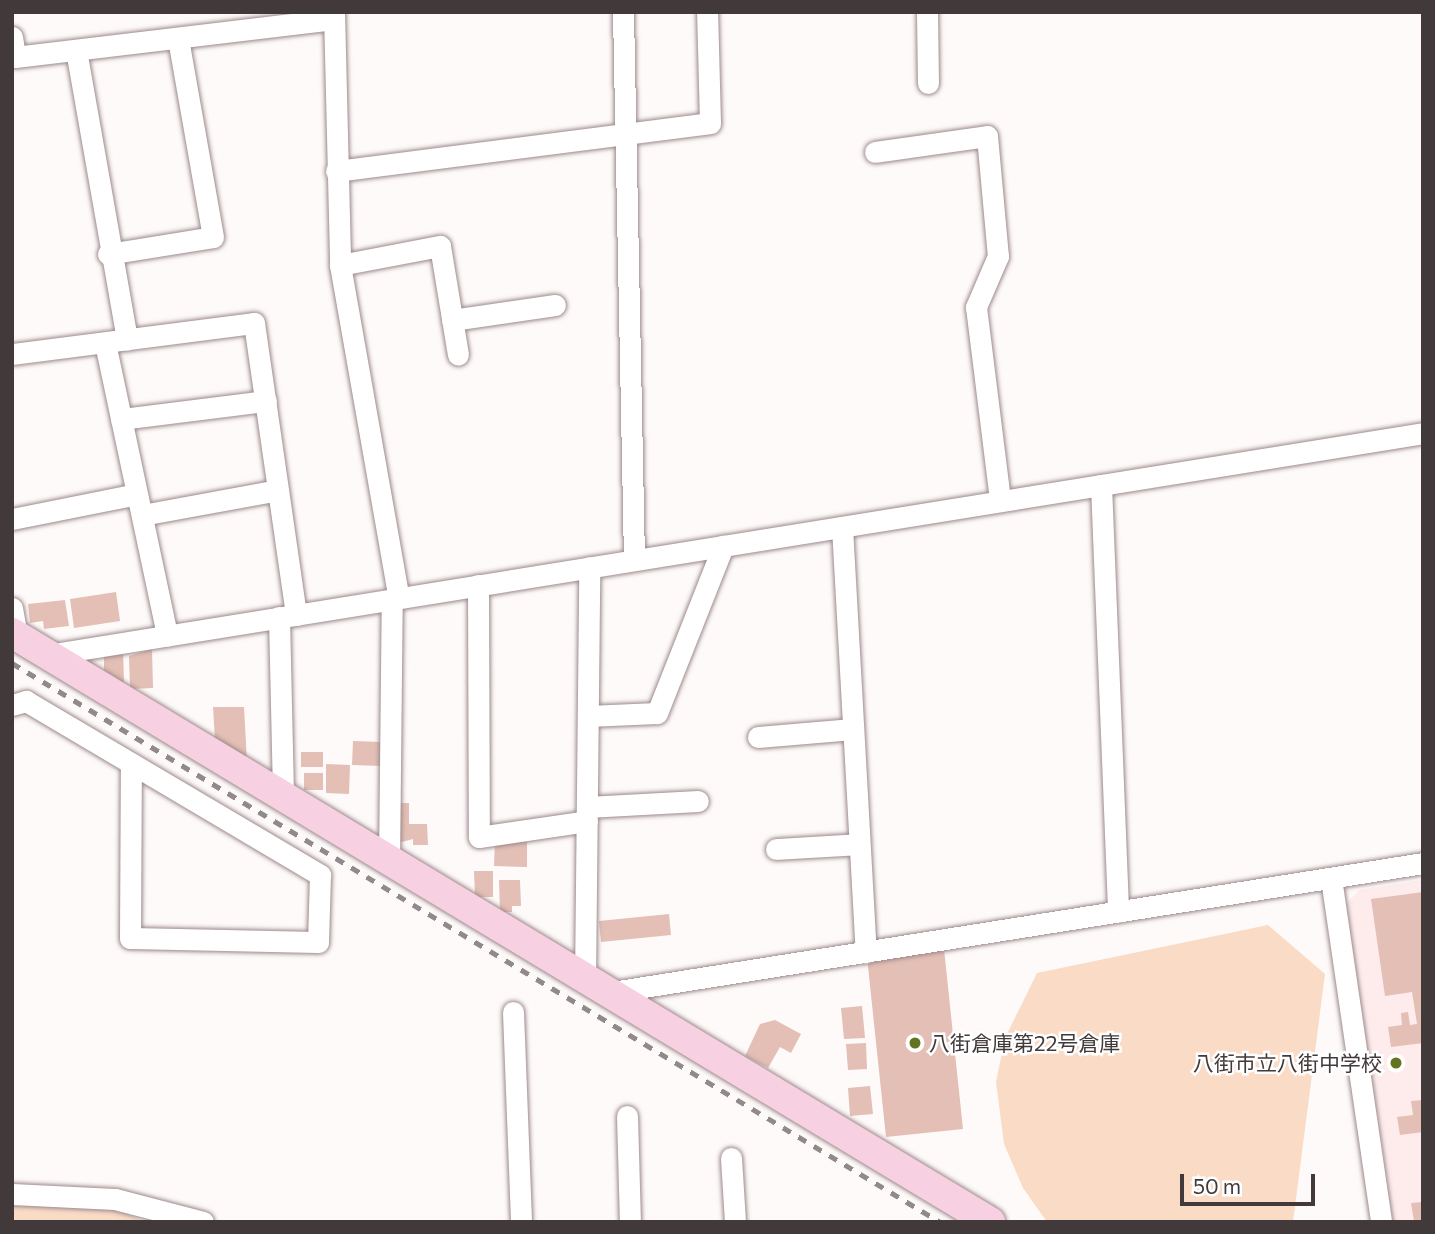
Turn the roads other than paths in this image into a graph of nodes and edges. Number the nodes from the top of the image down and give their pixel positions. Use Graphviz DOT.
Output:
graph roads {
  1 [pos="623,12"];
  2 [pos="707,12"];
  3 [pos="928,12"];
  4 [pos="334,16"];
  5 [pos="178,38"];
  6 [pos="76,50"];
  7 [pos="13,53"];
  8 [pos="928,83"];
  9 [pos="624,138"];
  10 [pos="874,152"];
  11 [pos="336,171"];
  12 [pos="108,254"];
  13 [pos="340,265"];
  14 [pos="555,305"];
  15 [pos="452,320"];
  16 [pos="116,342"];
  17 [pos="12,355"];
  18 [pos="458,355"];
  19 [pos="266,401"];
  20 [pos="121,419"];
  21 [pos="1423,433"];
  22 [pos="1101,485"];
  23 [pos="278,490"];
  24 [pos="1000,501"];
  25 [pos="140,505"];
  26 [pos="12,519"];
  27 [pos="842,527"];
  28 [pos="723,546"];
  29 [pos="634,560"];
  30 [pos="589,567"];
  31 [pos="478,585"];
  32 [pos="396,599"];
  33 [pos="288,616"];
  34 [pos="13,629"];
  35 [pos="167,635"];
  36 [pos="47,655"];
  37 [pos="12,705"];
  38 [pos="588,716"];
  39 [pos="853,729"];
  40 [pos="758,737"];
  41 [pos="131,764"];
  42 [pos="283,799"];
  43 [pos="698,801"];
  44 [pos="587,814"];
  45 [pos="859,844"];
  46 [pos="776,849"];
  47 [pos="1423,863"];
  48 [pos="389,864"];
  49 [pos="1331,878"];
  50 [pos="1118,912"];
  51 [pos="866,952"];
  52 [pos="595,987"];
  53 [pos="513,1012"];
  54 [pos="627,1116"];
  55 [pos="731,1158"];
  56 [pos="12,1195"];
  57 [pos="203,1222"];
  58 [pos="521,1222"];
  59 [pos="630,1222"];
  60 [pos="735,1222"];
  61 [pos="990,1222"];
  62 [pos="1381,1222"];
  1 -- 9 [label="street"];
  2 -- 9 [label="street"];
  3 -- 8 [label="street"];
  4 -- 5 [label="street"];
  4 -- 11 [label="street"];
  5 -- 6 [label="street"];
  5 -- 12 [label="street"];
  6 -- 7 [label="street"];
  6 -- 12 [label="street"];
  9 -- 11 [label="street"];
  9 -- 29 [label="street"];
  10 -- 24 [label="street"];
  11 -- 13 [label="street"];
  12 -- 16 [label="street"];
  13 -- 15 [label="street"];
  13 -- 32 [label="street"];
  14 -- 15 [label="street"];
  15 -- 18 [label="street"];
  16 -- 17 [label="street"];
  16 -- 19 [label="street"];
  16 -- 20 [label="street"];
  19 -- 20 [label="street"];
  19 -- 23 [label="street"];
  20 -- 25 [label="street"];
  21 -- 22 [label="street"];
  22 -- 24 [label="street"];
  22 -- 50 [label="street"];
  23 -- 25 [label="street"];
  23 -- 33 [label="street"];
  24 -- 27 [label="street"];
  25 -- 26 [label="street"];
  25 -- 35 [label="street"];
  27 -- 28 [label="street"];
  27 -- 39 [label="street"];
  28 -- 29 [label="street"];
  28 -- 38 [label="street"];
  29 -- 30 [label="street"];
  30 -- 31 [label="street"];
  30 -- 38 [label="street"];
  31 -- 32 [label="street"];
  31 -- 44 [label="street"];
  32 -- 33 [label="street"];
  32 -- 48 [label="street"];
  33 -- 35 [label="street"];
  33 -- 42 [label="street"];
  34 -- 36 [label="street"];
  35 -- 36 [label="street"];
  36 -- 42 [label="street"];
  37 -- 41 [label="street"];
  38 -- 44 [label="street"];
  39 -- 40 [label="street"];
  39 -- 45 [label="street"];
  41 -- 41 [label="street"];
  42 -- 48 [label="street"];
  43 -- 44 [label="street"];
  44 -- 52 [label="street"];
  45 -- 46 [label="street"];
  45 -- 51 [label="street"];
  47 -- 49 [label="street"];
  48 -- 52 [label="street"];
  49 -- 50 [label="street"];
  49 -- 62 [label="street"];
  50 -- 51 [label="street"];
  51 -- 52 [label="street"];
  52 -- 61 [label="street"];
  53 -- 58 [label="street"];
  54 -- 59 [label="street"];
  55 -- 60 [label="street"];
  56 -- 57 [label="street"];
}
